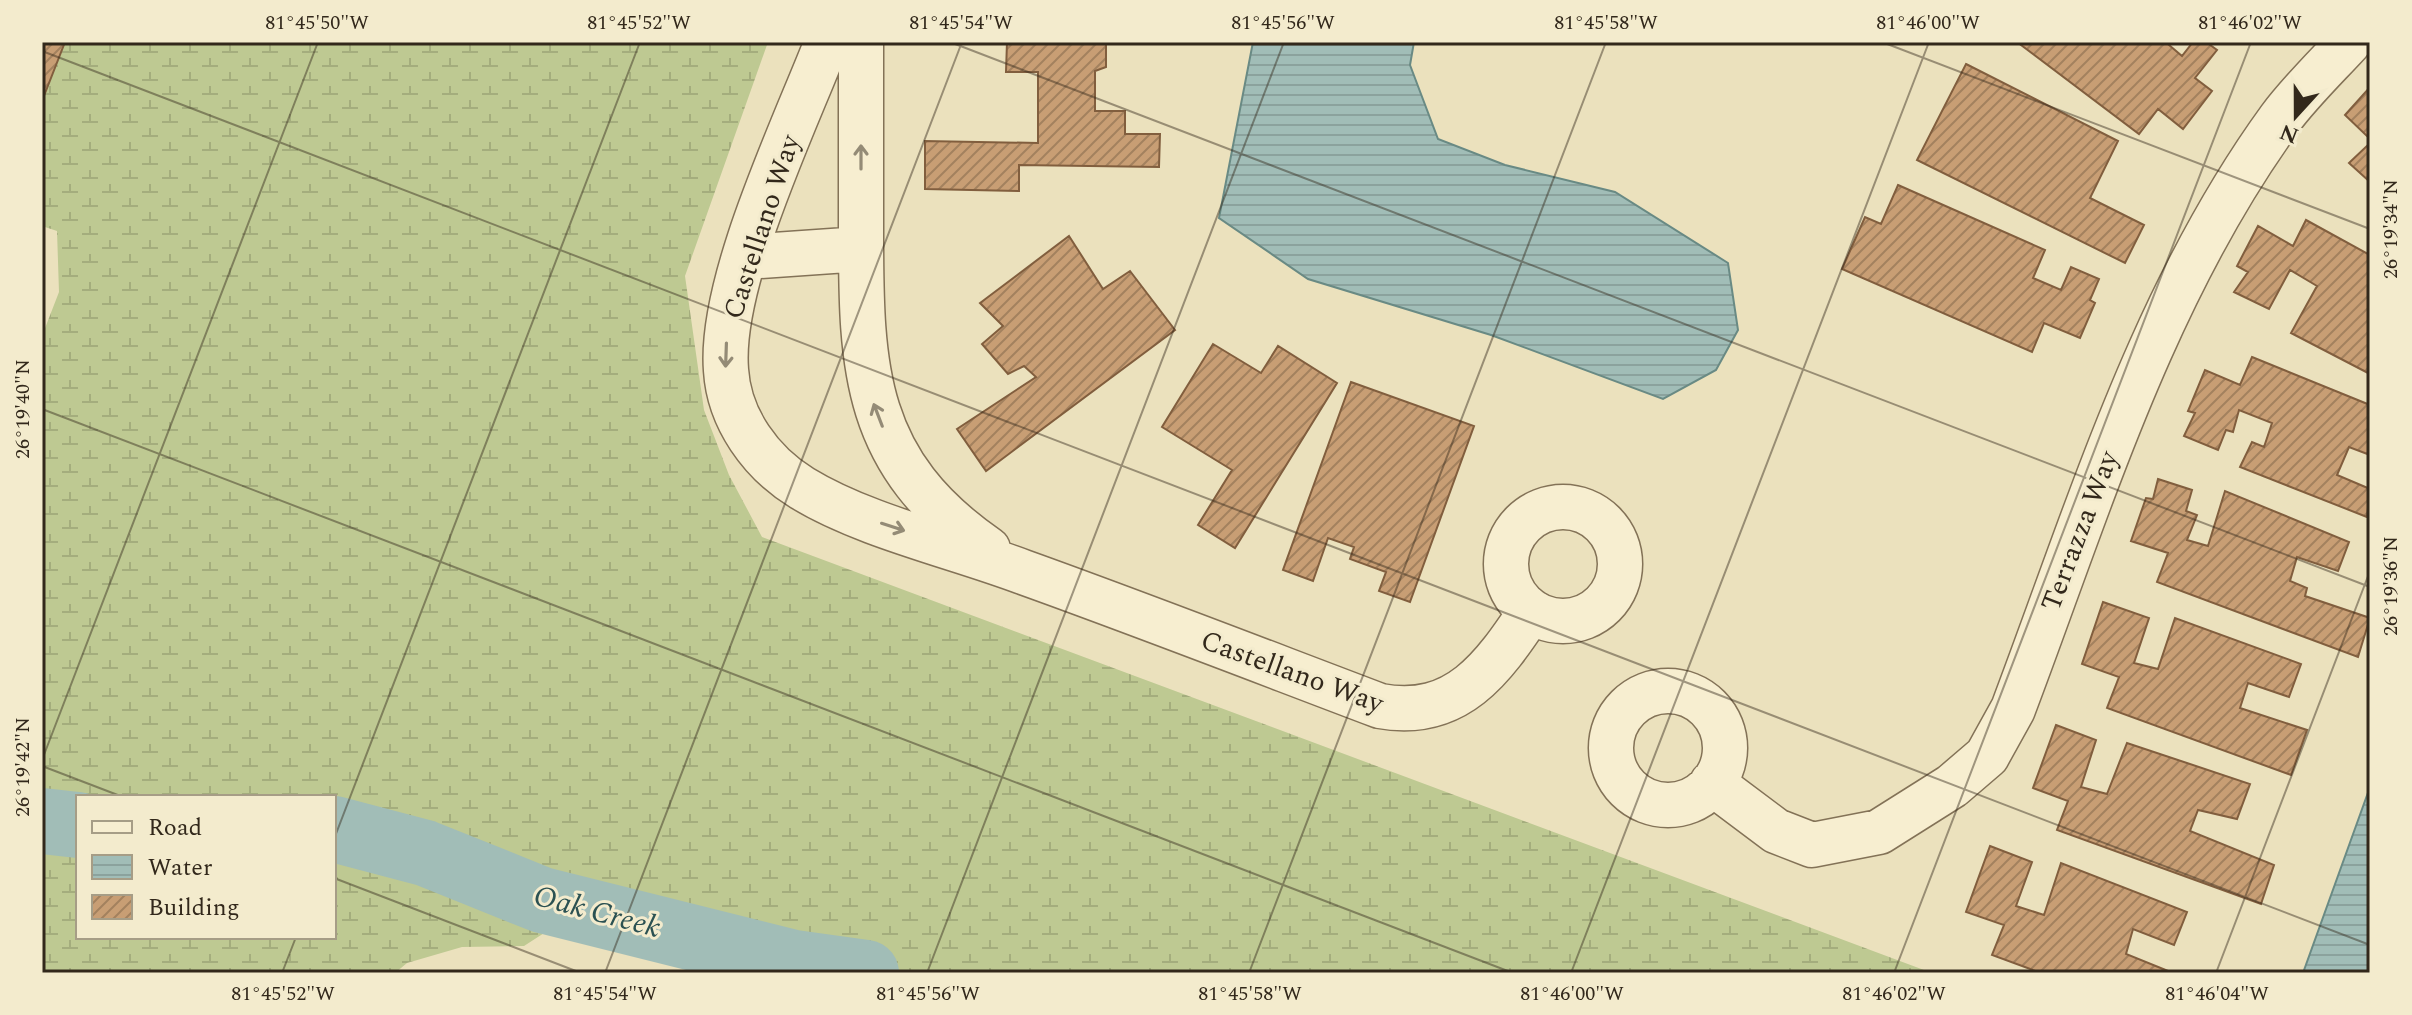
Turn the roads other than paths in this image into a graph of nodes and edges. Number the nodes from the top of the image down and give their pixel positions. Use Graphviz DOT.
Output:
graph roads {
  1 [pos="827,42"];
  2 [pos="861,42"];
  3 [pos="2349,42"];
  4 [pos="861,249"];
  5 [pos="746,257"];
  6 [pos="1023,572"];
  7 [pos="1531,611"];
  8 [pos="1712,783"];
  1 -- 5 [label="street, Castellano Way"];
  4 -- 2 [label="street, Castellano Way, one-way"];
  3 -- 8 [label="street, Terrazza Way"];
  4 -- 5 [label="street"];
  6 -- 4 [label="street, Castellano Way, one-way"];
  5 -- 6 [label="street, Castellano Way, one-way"];
  6 -- 7 [label="street, Castellano Way"];
}
